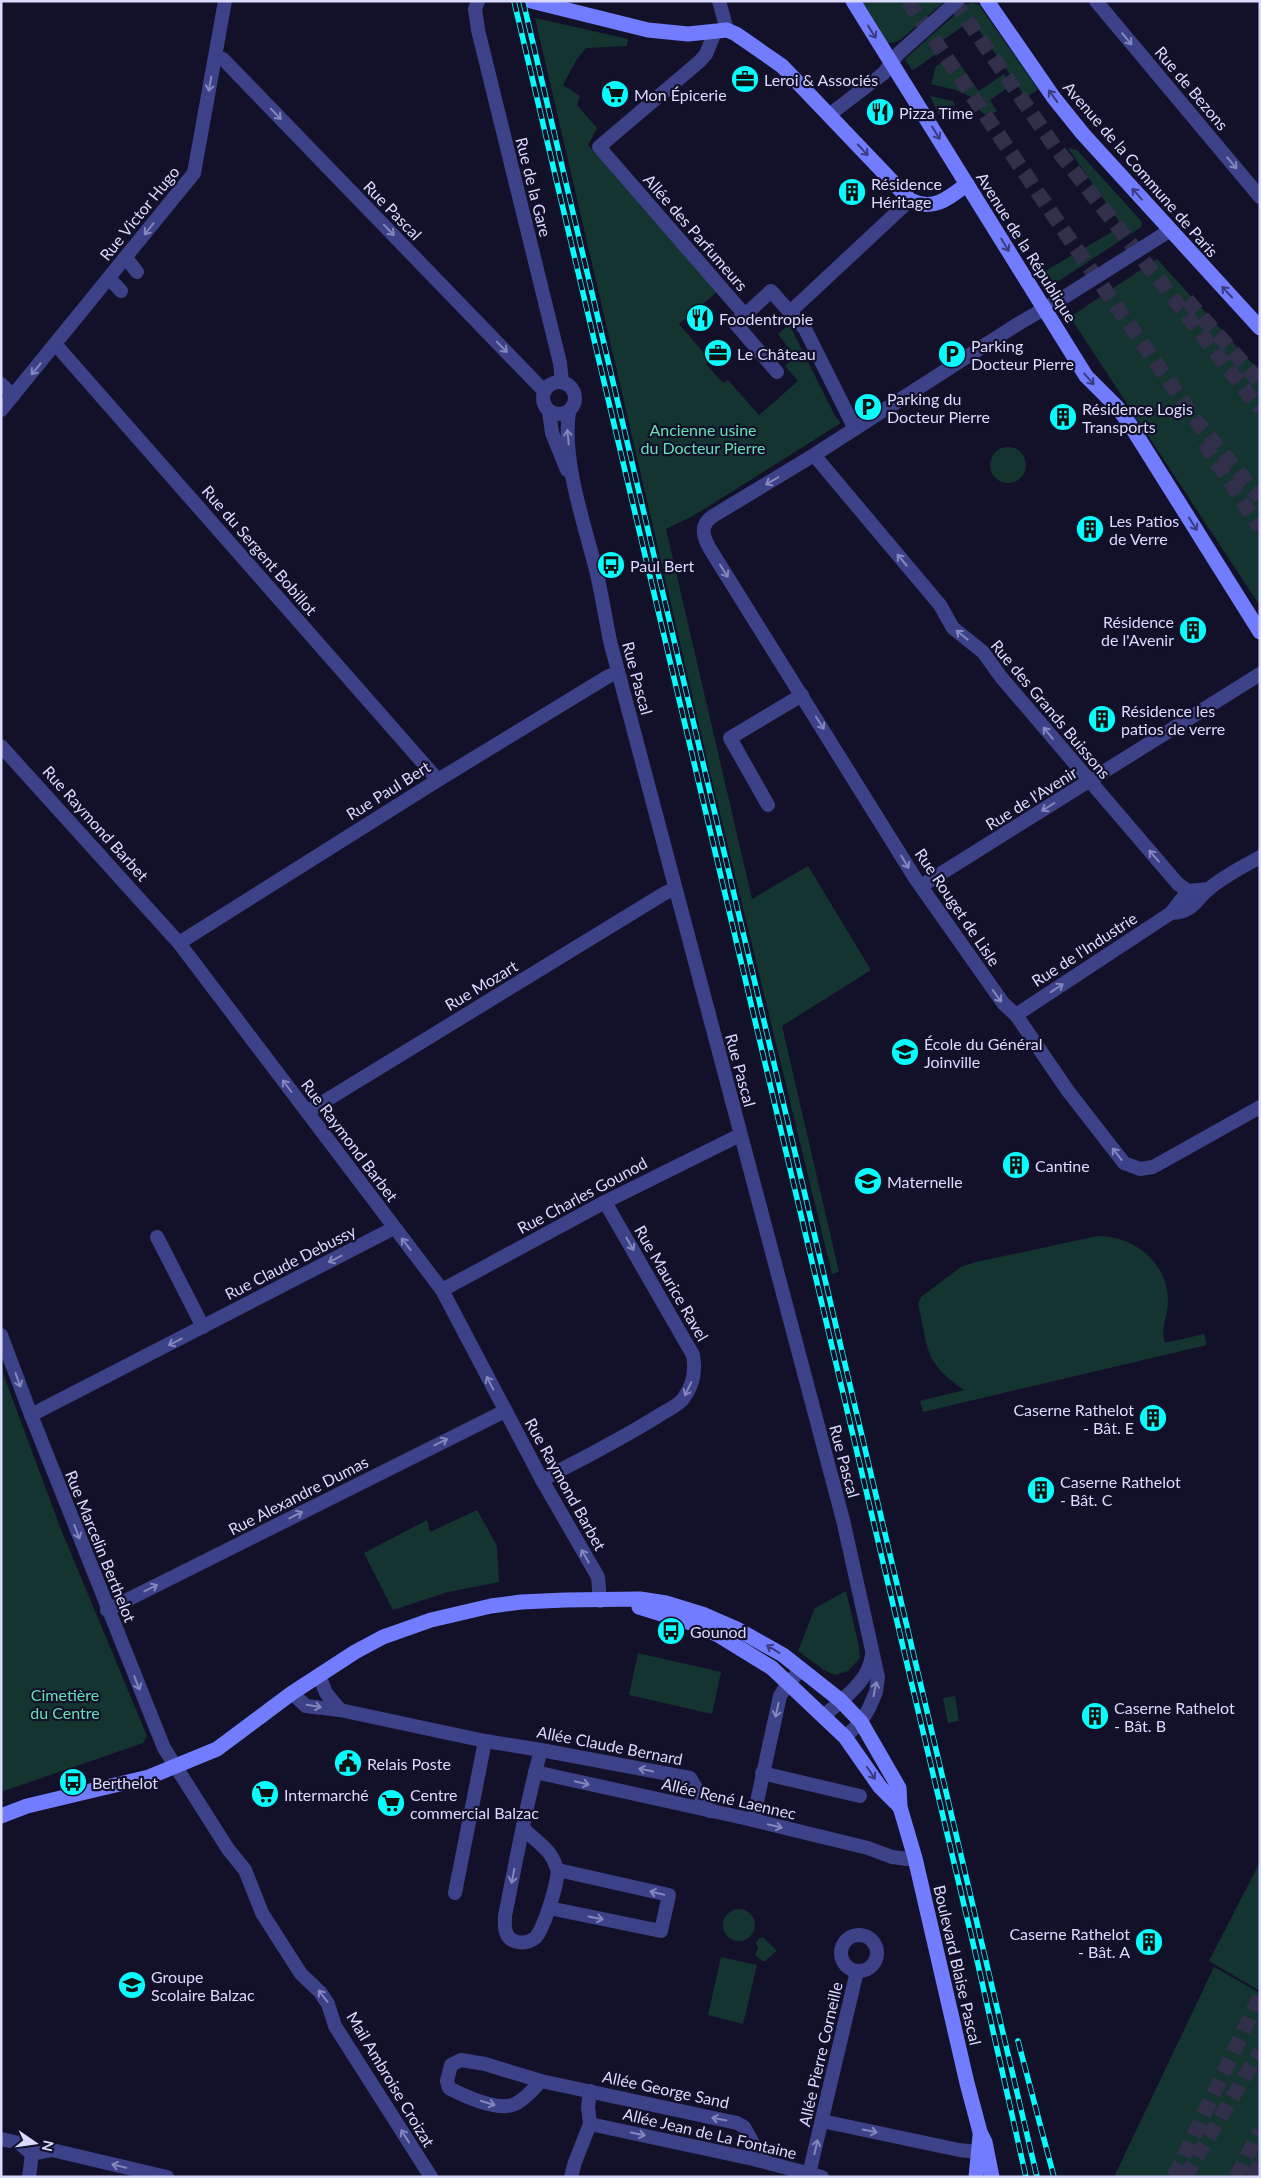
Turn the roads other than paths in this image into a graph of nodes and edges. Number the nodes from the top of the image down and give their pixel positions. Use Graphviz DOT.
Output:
graph roads {
  1 [pos="225,1"];
  2 [pos="478,1"];
  3 [pos="531,1"];
  4 [pos="719,1"];
  5 [pos="853,1"];
  6 [pos="957,1"];
  7 [pos="987,1"];
  8 [pos="1096,1"];
  9 [pos="582,8"];
  10 [pos="721,31"];
  11 [pos="215,58"];
  12 [pos="891,62"];
  13 [pos="829,115"];
  14 [pos="967,184"];
  15 [pos="1260,198"];
  16 [pos="910,200"];
  17 [pos="1169,231"];
  18 [pos="126,258"];
  19 [pos="137,272"];
  20 [pos="109,278"];
  21 [pos="122,291"];
  22 [pos="1044,308"];
  23 [pos="790,312"];
  24 [pos="745,315"];
  25 [pos="1260,328"];
  26 [pos="56,344"];
  27 [pos="777,372"];
  28 [pos="562,382"];
  29 [pos="1,384"];
  30 [pos="544,391"];
  31 [pos="13,396"];
  32 [pos="1,410"];
  33 [pos="549,411"];
  34 [pos="569,412"];
  35 [pos="855,429"];
  36 [pos="814,455"];
  37 [pos="577,497"];
  38 [pos="1260,632"];
  39 [pos="618,672"];
  40 [pos="1260,674"];
  41 [pos="802,695"];
  42 [pos="1,746"];
  43 [pos="438,780"];
  44 [pos="1089,782"];
  45 [pos="768,805"];
  46 [pos="1260,857"];
  47 [pos="921,886"];
  48 [pos="675,888"];
  49 [pos="1209,889"];
  50 [pos="1188,891"];
  51 [pos="1171,913"];
  52 [pos="179,942"];
  53 [pos="1016,1015"];
  54 [pos="1260,1107"];
  55 [pos="307,1112"];
  56 [pos="740,1135"];
  57 [pos="606,1202"];
  58 [pos="394,1228"];
  59 [pos="157,1237"];
  60 [pos="442,1290"];
  61 [pos="203,1327"];
  62 [pos="1,1335"];
  63 [pos="505,1411"];
  64 [pos="30,1415"];
  65 [pos="542,1480"];
  66 [pos="619,1600"];
  67 [pos="600,1601"];
  68 [pos="107,1610"];
  69 [pos="873,1652"];
  70 [pos="801,1670"];
  71 [pos="319,1675"];
  72 [pos="788,1682"];
  73 [pos="292,1694"];
  74 [pos="840,1700"];
  75 [pos="340,1710"];
  76 [pos="824,1716"];
  77 [pos="860,1722"];
  78 [pos="845,1737"];
  79 [pos="485,1741"];
  80 [pos="541,1750"];
  81 [pos="177,1766"];
  82 [pos="534,1772"];
  83 [pos="762,1773"];
  84 [pos="860,1796"];
  85 [pos="900,1806"];
  86 [pos="710,1811"];
  87 [pos="1,1816"];
  88 [pos="752,1820"];
  89 [pos="523,1828"];
  90 [pos="228,1849"];
  91 [pos="915,1858"];
  92 [pos="558,1870"];
  93 [pos="455,1893"];
  94 [pos="549,1908"];
  95 [pos="857,1971"];
  96 [pos="541,2080"];
  97 [pos="590,2090"];
  98 [pos="822,2121"];
  99 [pos="590,2124"];
  100 [pos="1,2139"];
  101 [pos="981,2142"];
  102 [pos="32,2154"];
  103 [pos="763,2161"];
  104 [pos="575,2162"];
  105 [pos="816,2175"];
  106 [pos="29,2177"];
  107 [pos="167,2177"];
  108 [pos="431,2177"];
  109 [pos="571,2177"];
  110 [pos="584,2177"];
  111 [pos="976,2177"];
  112 [pos="992,2177"];
  1 -- 11 [label="street, Rue Victor Hugo"];
  2 -- 28 [label="street, Rue de la Gare"];
  3 -- 9 [label="street"];
  4 -- 10 [label="street"];
  5 -- 12 [label="street, Avenue de la République, one-way"];
  6 -- 12 [label="street"];
  17 -- 7 [label="street, Avenue de la Commune de Paris, one-way"];
  8 -- 15 [label="street, Rue de Bezons, one-way"];
  9 -- 10 [label="street"];
  10 -- 13 [label="street"];
  10 -- 24 [label="street, Allée des Parfumeurs"];
  11 -- 18 [label="street, Rue Victor Hugo, one-way"];
  11 -- 30 [label="street, Rue Pascal, one-way"];
  12 -- 13 [label="street"];
  12 -- 14 [label="street, Avenue de la République, one-way"];
  13 -- 16 [label="street, one-way"];
  14 -- 16 [label="street"];
  14 -- 22 [label="street, Avenue de la République, one-way"];
  16 -- 23 [label="street"];
  17 -- 22 [label="street"];
  25 -- 17 [label="street, Avenue de la Commune de Paris, one-way"];
  18 -- 19 [label="street"];
  18 -- 20 [label="street, Rue Victor Hugo"];
  20 -- 21 [label="street"];
  20 -- 26 [label="street, Rue Victor Hugo"];
  22 -- 35 [label="street"];
  22 -- 38 [label="street, Avenue de la République, one-way"];
  23 -- 24 [label="street, Allée des Parfumeurs"];
  23 -- 35 [label="street, Allée des Parfumeurs"];
  24 -- 27 [label="street"];
  26 -- 31 [label="street, Rue Victor Hugo, one-way"];
  26 -- 43 [label="street, Rue du Sergent Bobillot"];
  28 -- 30 [label="street"];
  28 -- 34 [label="street, Rue Pascal"];
  29 -- 31 [label="street"];
  30 -- 33 [label="street, Rue Pascal"];
  31 -- 32 [label="street, Rue Victor Hugo"];
  33 -- 34 [label="street"];
  33 -- 37 [label="street, Rue Pascal"];
  37 -- 34 [label="street, Rue Pascal, one-way"];
  35 -- 36 [label="street"];
  36 -- 41 [label="street, Rue Rouget de Lisle, one-way"];
  44 -- 36 [label="street, Rue des Grands Buissons, one-way"];
  37 -- 39 [label="street, Rue Pascal"];
  39 -- 43 [label="street, Rue Paul Bert"];
  39 -- 48 [label="street, Rue Pascal"];
  40 -- 44 [label="street, Rue de l'Avenir"];
  41 -- 45 [label="street"];
  41 -- 47 [label="street, Rue Rouget de Lisle, one-way"];
  42 -- 52 [label="street, Rue Raymond Barbet"];
  43 -- 52 [label="street, Rue Paul Bert"];
  44 -- 47 [label="street, Rue de l'Avenir, one-way"];
  50 -- 44 [label="street, Rue des Grands Buissons, one-way"];
  46 -- 49 [label="street, Rue de l'Industrie"];
  47 -- 53 [label="street, Rue Rouget de Lisle, one-way"];
  48 -- 55 [label="street, Rue Mozart"];
  48 -- 56 [label="street, Rue Pascal"];
  49 -- 50 [label="street, Rue de l'Industrie"];
  49 -- 51 [label="street, Rue de l'Industrie"];
  50 -- 51 [label="street, Rue de l'Industrie"];
  53 -- 51 [label="street, Rue de l'Industrie, one-way"];
  55 -- 52 [label="street, Rue Raymond Barbet, one-way"];
  54 -- 53 [label="street, Rue Rouget de Lisle, one-way"];
  55 -- 58 [label="street, Rue Raymond Barbet"];
  56 -- 57 [label="street, Rue Charles Gounod"];
  56 -- 69 [label="street, Rue Pascal"];
  57 -- 60 [label="street, Rue Charles Gounod"];
  57 -- 65 [label="street, Rue Maurice Ravel, one-way"];
  60 -- 58 [label="street, Rue Raymond Barbet, one-way"];
  58 -- 61 [label="street, Rue Claude Debussy, one-way"];
  59 -- 61 [label="street"];
  63 -- 60 [label="street, Rue Raymond Barbet, one-way"];
  61 -- 64 [label="street, Rue Claude Debussy, one-way"];
  62 -- 64 [label="street, Rue Marcelin Berthelot, one-way"];
  63 -- 65 [label="street, Rue Raymond Barbet"];
  68 -- 63 [label="street, Rue Alexandre Dumas, one-way"];
  64 -- 68 [label="street, Rue Marcelin Berthelot, one-way"];
  67 -- 65 [label="street, Rue Raymond Barbet, one-way"];
  66 -- 67 [label="street, Boulevard Blaise Pascal"];
  70 -- 66 [label="street, Boulevard Blaise Pascal, one-way"];
  66 -- 72 [label="street"];
  67 -- 71 [label="street, Boulevard Blaise Pascal"];
  68 -- 81 [label="street, Rue Marcelin Berthelot, one-way"];
  69 -- 74 [label="street"];
  77 -- 69 [label="street, Rue Pascal, one-way"];
  70 -- 72 [label="street"];
  70 -- 74 [label="street, Boulevard Blaise Pascal"];
  71 -- 73 [label="street, Boulevard Blaise Pascal"];
  71 -- 75 [label="street"];
  72 -- 76 [label="street"];
  72 -- 83 [label="street, one-way"];
  73 -- 75 [label="street, Allée Claude Bernard, one-way"];
  73 -- 81 [label="street, Boulevard Blaise Pascal"];
  74 -- 76 [label="street"];
  74 -- 77 [label="street, Boulevard Blaise Pascal"];
  75 -- 79 [label="street, Allée Claude Bernard"];
  76 -- 78 [label="street"];
  77 -- 78 [label="street, Rue Pascal"];
  77 -- 85 [label="street, Boulevard Blaise Pascal"];
  78 -- 85 [label="street, one-way"];
  79 -- 80 [label="street, Allée Claude Bernard"];
  79 -- 93 [label="street"];
  80 -- 82 [label="street"];
  86 -- 80 [label="street, Allée Claude Bernard, one-way"];
  81 -- 87 [label="street, Boulevard Blaise Pascal"];
  81 -- 90 [label="street, Rue Marcelin Berthelot"];
  82 -- 86 [label="street, Allée René Laennec, one-way"];
  82 -- 89 [label="street"];
  83 -- 84 [label="street"];
  83 -- 88 [label="street"];
  85 -- 91 [label="street, Boulevard Blaise Pascal"];
  86 -- 88 [label="street, Allée René Laennec"];
  88 -- 91 [label="street, Allée René Laennec, one-way"];
  89 -- 92 [label="street"];
  89 -- 94 [label="street, one-way"];
  108 -- 90 [label="street, Mail Ambroise Croizat, one-way"];
  91 -- 101 [label="street, Boulevard Blaise Pascal"];
  92 -- 94 [label="street"];
  94 -- 92 [label="street, one-way"];
  95 -- 98 [label="street, Allée Pierre Corneille"];
  96 -- 96 [label="street, Allée George Sand, one-way"];
  96 -- 97 [label="street, Allée George Sand"];
  97 -- 99 [label="street"];
  103 -- 97 [label="street, Allée George Sand, one-way"];
  98 -- 101 [label="street, one-way"];
  105 -- 98 [label="street, Allée Pierre Corneille, one-way"];
  99 -- 103 [label="street, Allée Jean de La Fontaine, one-way"];
  99 -- 104 [label="street"];
  100 -- 102 [label="street"];
  101 -- 111 [label="street, Boulevard Blaise Pascal"];
  101 -- 112 [label="street, Boulevard Blaise Pascal"];
  102 -- 106 [label="street"];
  107 -- 102 [label="street, one-way"];
  103 -- 105 [label="street, Allée Jean de La Fontaine"];
  104 -- 109 [label="street"];
  104 -- 110 [label="street"];
}
